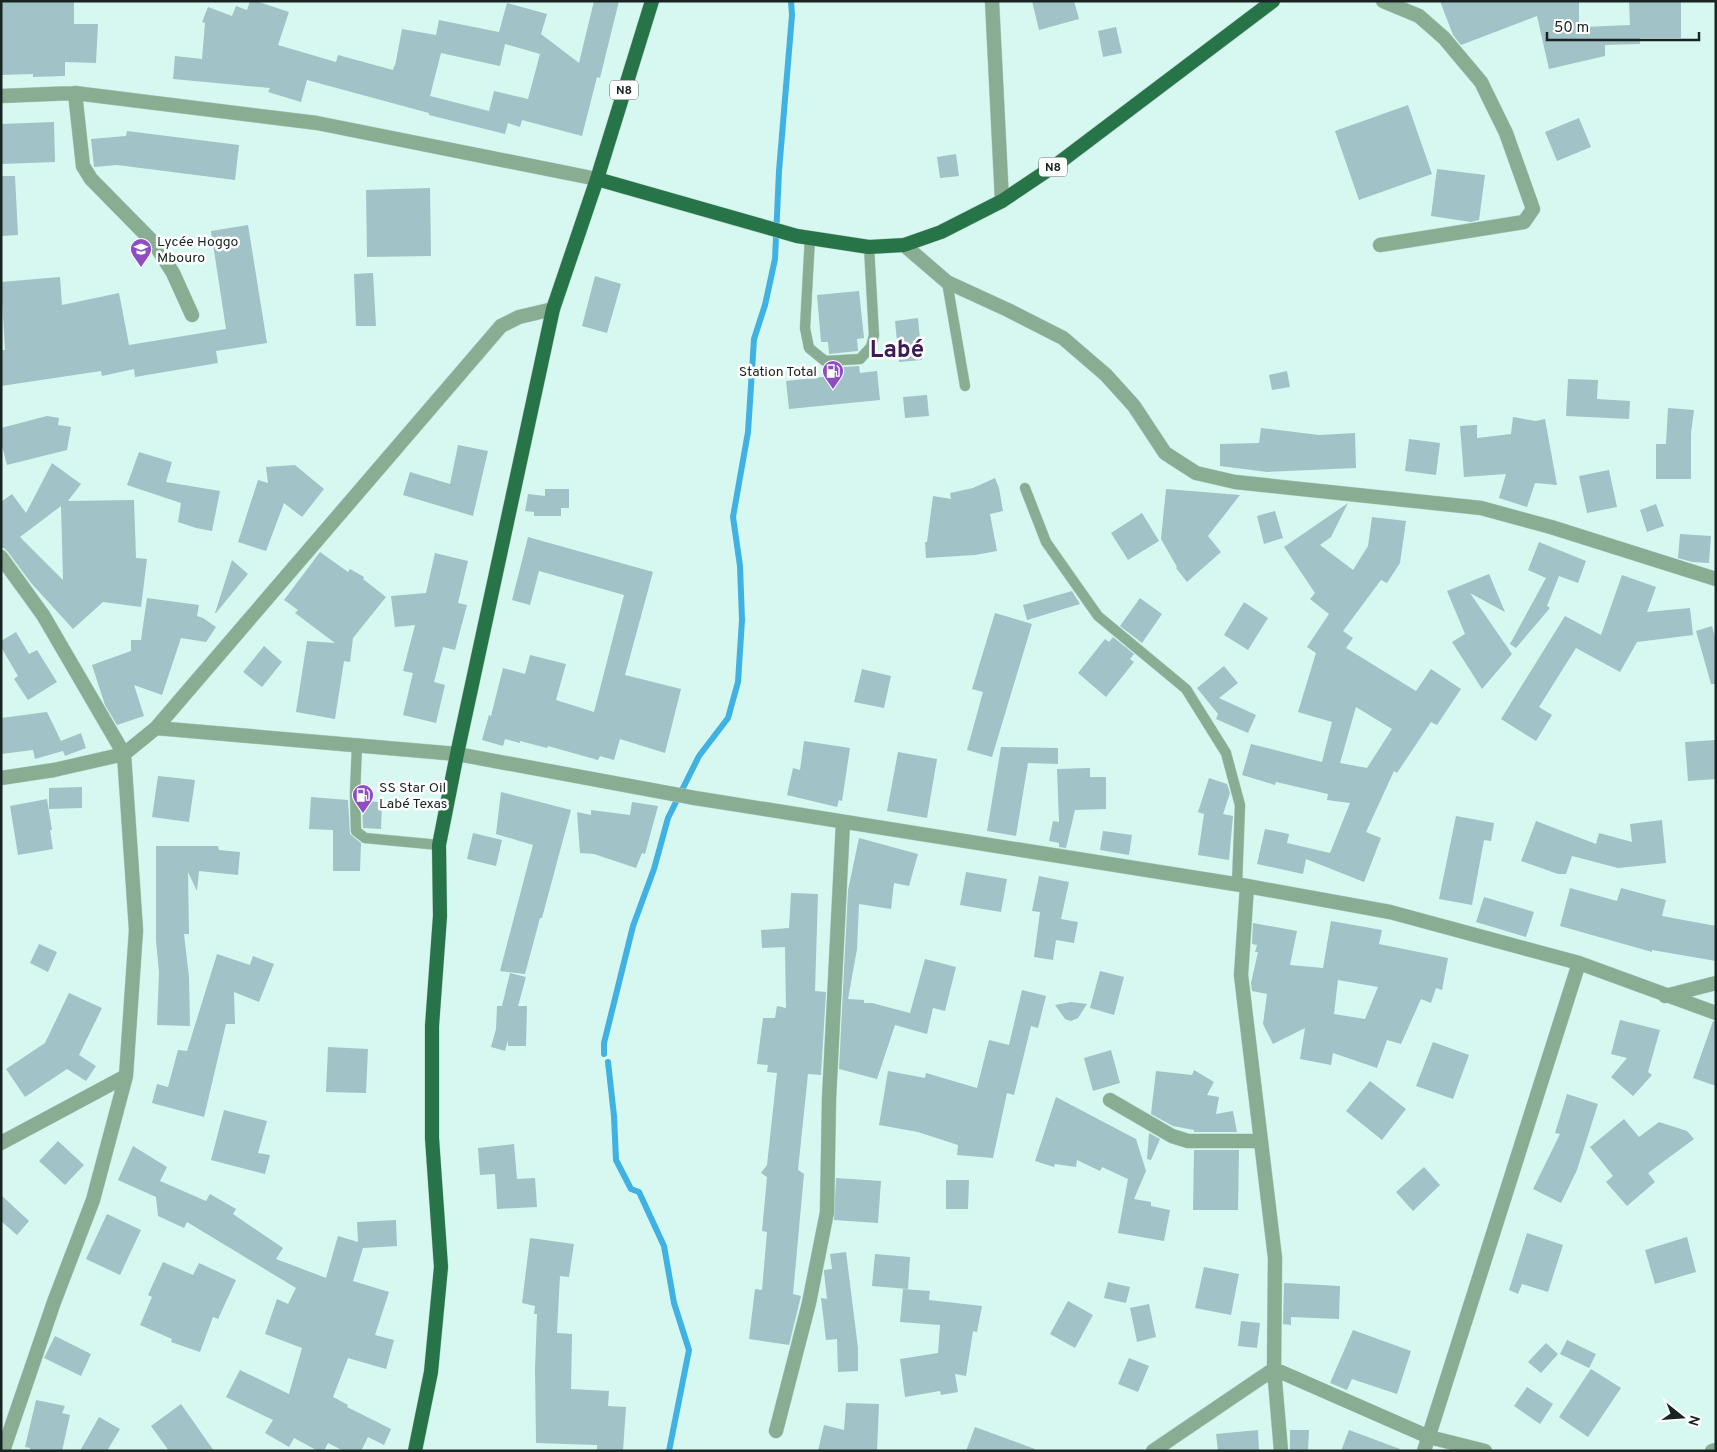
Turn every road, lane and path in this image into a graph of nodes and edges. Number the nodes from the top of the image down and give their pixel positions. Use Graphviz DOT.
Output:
graph roads {
  1 [pos="652,1"];
  2 [pos="992,1"];
  3 [pos="1273,1"];
  4 [pos="1382,1"];
  5 [pos="75,93"];
  6 [pos="1,96"];
  7 [pos="597,178"];
  8 [pos="1002,201"];
  9 [pos="803,236"];
  10 [pos="904,245"];
  11 [pos="1380,245"];
  12 [pos="869,246"];
  13 [pos="947,282"];
  14 [pos="553,309"];
  15 [pos="192,315"];
  16 [pos="965,386"];
  17 [pos="1025,488"];
  18 [pos="1,557"];
  19 [pos="1716,579"];
  20 [pos="156,728"];
  21 [pos="357,745"];
  22 [pos="124,754"];
  23 [pos="457,754"];
  24 [pos="1,778"];
  25 [pos="843,822"];
  26 [pos="439,845"];
  27 [pos="1242,886"];
  28 [pos="1579,963"];
  29 [pos="1716,983"];
  30 [pos="1665,996"];
  31 [pos="1716,1014"];
  32 [pos="126,1076"];
  33 [pos="1110,1100"];
  34 [pos="1260,1141"];
  35 [pos="1,1143"];
  36 [pos="1274,1369"];
  37 [pos="776,1431"];
  38 [pos="1429,1437"];
  39 [pos="3,1451"];
  40 [pos="415,1451"];
  41 [pos="1153,1451"];
  42 [pos="1281,1451"];
  43 [pos="1424,1451"];
  44 [pos="1485,1451"];
  1 -- 7 [label="main road, N8"];
  2 -- 8 [label="street"];
  3 -- 8 [label="main road, N8"];
  4 -- 11 [label="street"];
  5 -- 6 [label="street"];
  5 -- 7 [label="street"];
  5 -- 15 [label="street"];
  7 -- 9 [label="main road, N8"];
  7 -- 14 [label="main road"];
  8 -- 10 [label="main road, N8"];
  9 -- 12 [label="main road, N8"];
  9 -- 12 [label="lane"];
  10 -- 12 [label="main road, N8"];
  10 -- 13 [label="street"];
  13 -- 16 [label="lane"];
  13 -- 19 [label="street"];
  14 -- 20 [label="street"];
  14 -- 23 [label="main road"];
  17 -- 27 [label="lane"];
  18 -- 22 [label="street"];
  20 -- 21 [label="street"];
  20 -- 22 [label="street"];
  21 -- 23 [label="street"];
  21 -- 26 [label="lane"];
  22 -- 24 [label="street"];
  22 -- 32 [label="street"];
  23 -- 25 [label="street"];
  23 -- 26 [label="main road"];
  25 -- 27 [label="street"];
  25 -- 37 [label="street"];
  26 -- 40 [label="main road"];
  27 -- 28 [label="street"];
  27 -- 34 [label="street"];
  28 -- 30 [label="street"];
  28 -- 38 [label="street"];
  29 -- 30 [label="street"];
  30 -- 31 [label="street"];
  32 -- 35 [label="street"];
  32 -- 39 [label="street"];
  33 -- 34 [label="street"];
  34 -- 36 [label="street"];
  36 -- 38 [label="street"];
  36 -- 41 [label="street"];
  36 -- 42 [label="street"];
  38 -- 43 [label="street"];
  38 -- 44 [label="street"];
}
